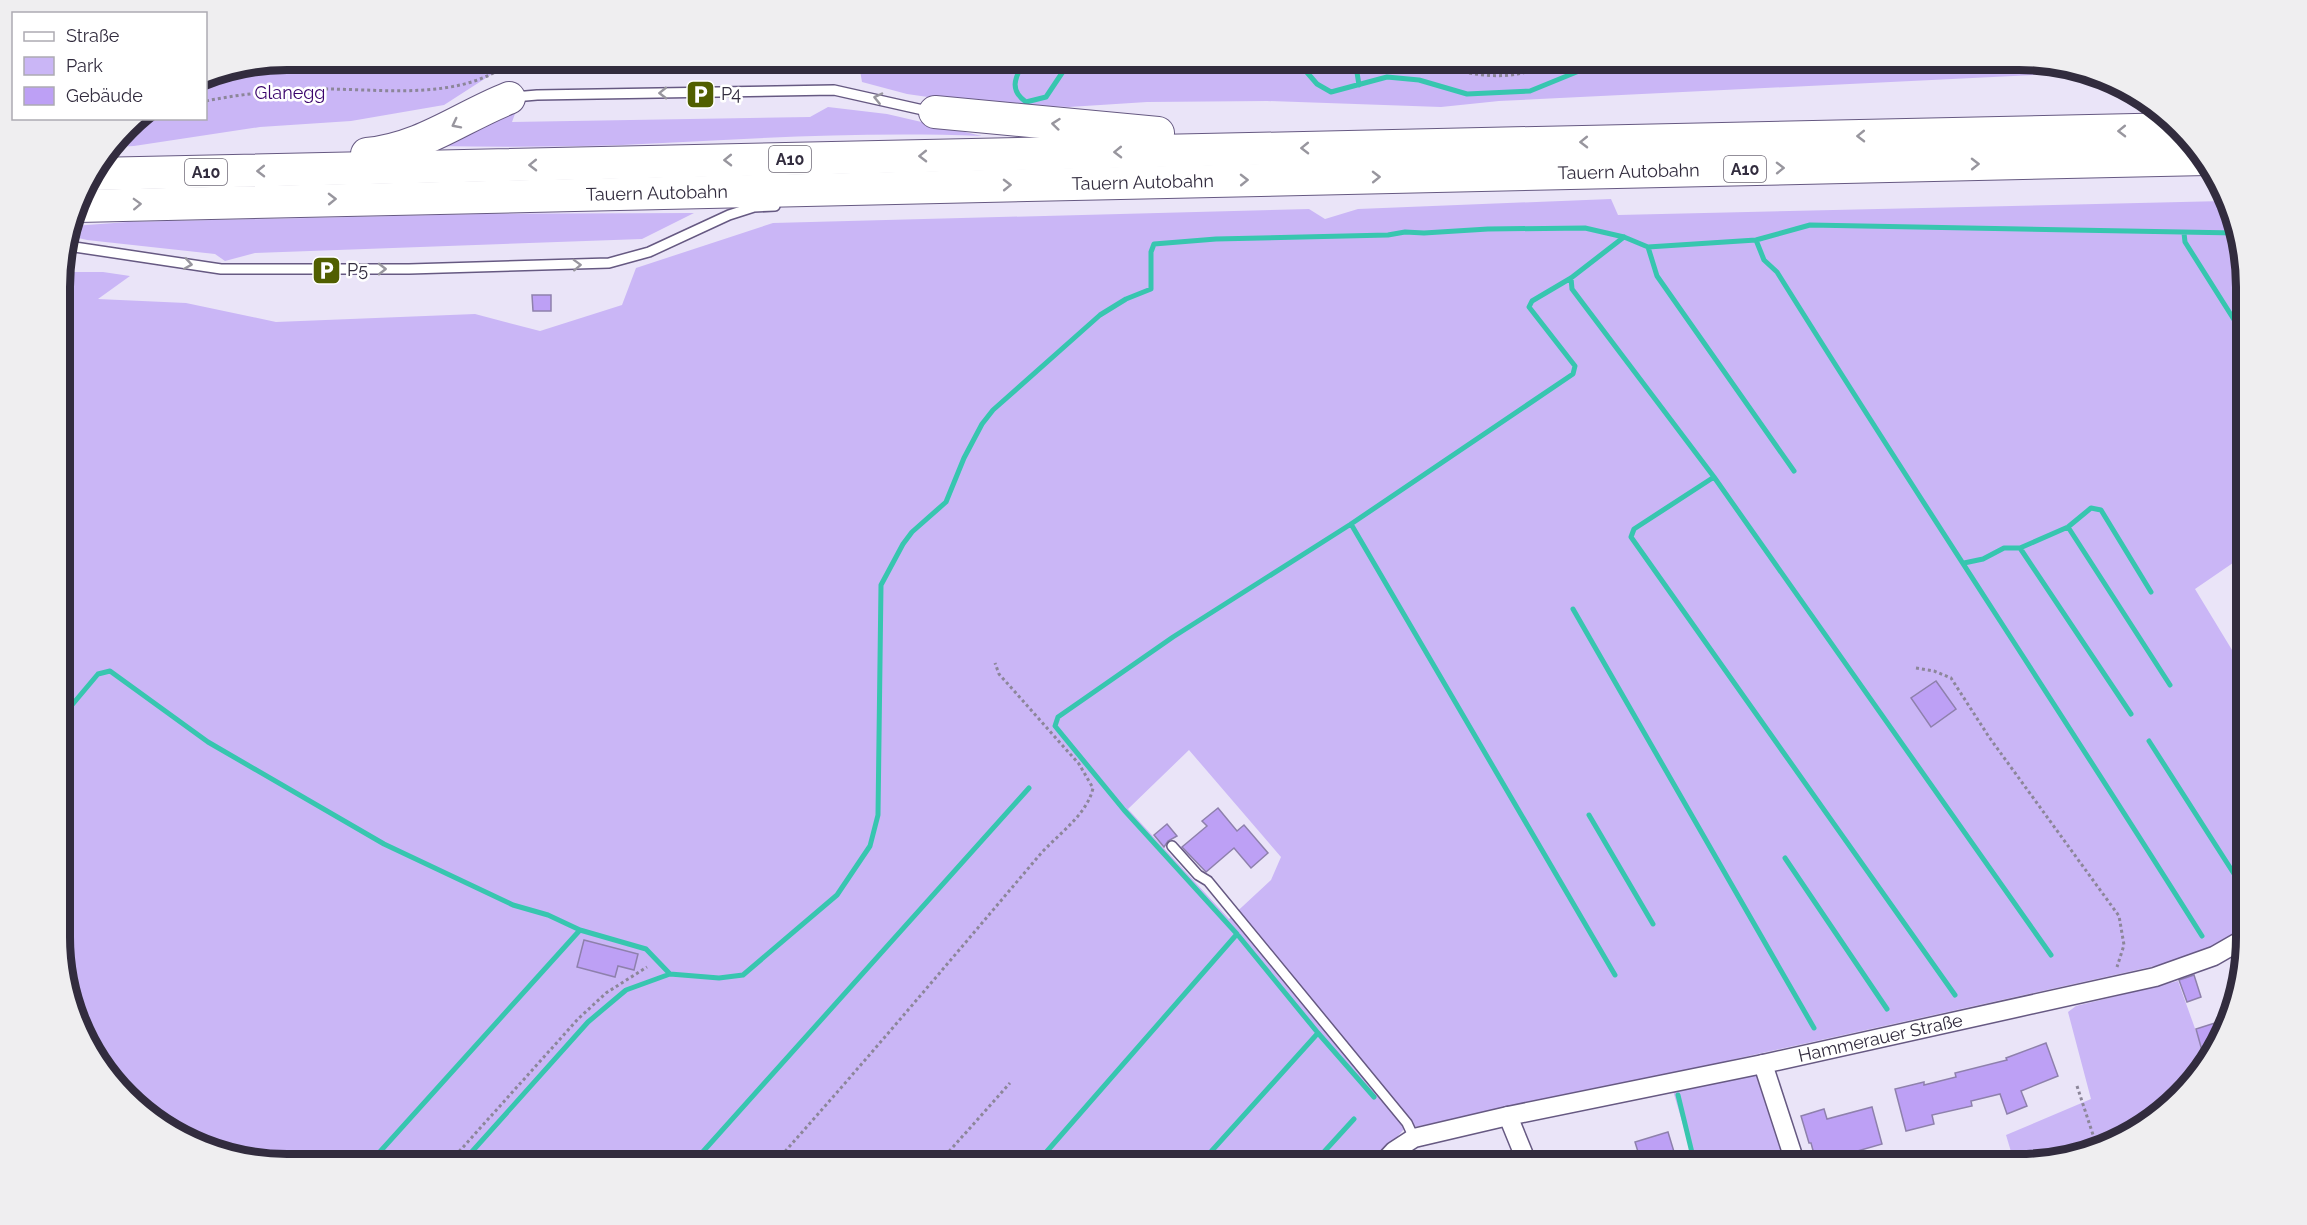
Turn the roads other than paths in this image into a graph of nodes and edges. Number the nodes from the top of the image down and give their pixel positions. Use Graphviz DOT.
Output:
graph roads {
  1 [pos="509,98"];
  2 [pos="935,112"];
  3 [pos="2168,129"];
  4 [pos="1260,148"];
  5 [pos="2195,159"];
  6 [pos="319,169"];
  7 [pos="103,174"];
  8 [pos="830,189"];
  9 [pos="793,204"];
  10 [pos="86,206"];
  11 [pos="75,247"];
  12 [pos="1172,846"];
  13 [pos="2236,943"];
  14 [pos="1763,1064"];
  15 [pos="1508,1116"];
  16 [pos="1414,1138"];
  17 [pos="1391,1154"];
  18 [pos="1524,1154"];
  19 [pos="1792,1154"];
  2 -- 1 [label="lane, one-way"];
  1 -- 6 [label="highway, one-way"];
  4 -- 2 [label="highway, one-way"];
  3 -- 4 [label="highway, Tauern Autobahn / A10, one-way"];
  4 -- 6 [label="highway, Tauern Autobahn / A10, one-way"];
  8 -- 5 [label="highway, Tauern Autobahn / A10, one-way"];
  6 -- 7 [label="highway, Tauern Autobahn / A10, one-way"];
  8 -- 9 [label="highway"];
  10 -- 8 [label="highway, Tauern Autobahn / A10, one-way"];
  11 -- 9 [label="lane, one-way"];
  12 -- 16 [label="lane"];
  13 -- 14 [label="street, Hammerauer Straße"];
  14 -- 15 [label="street, Hammerauer Straße"];
  14 -- 19 [label="street"];
  15 -- 16 [label="street, Hammerauer Straße"];
  15 -- 18 [label="street"];
  16 -- 17 [label="street, Hammerauer Straße"];
}
